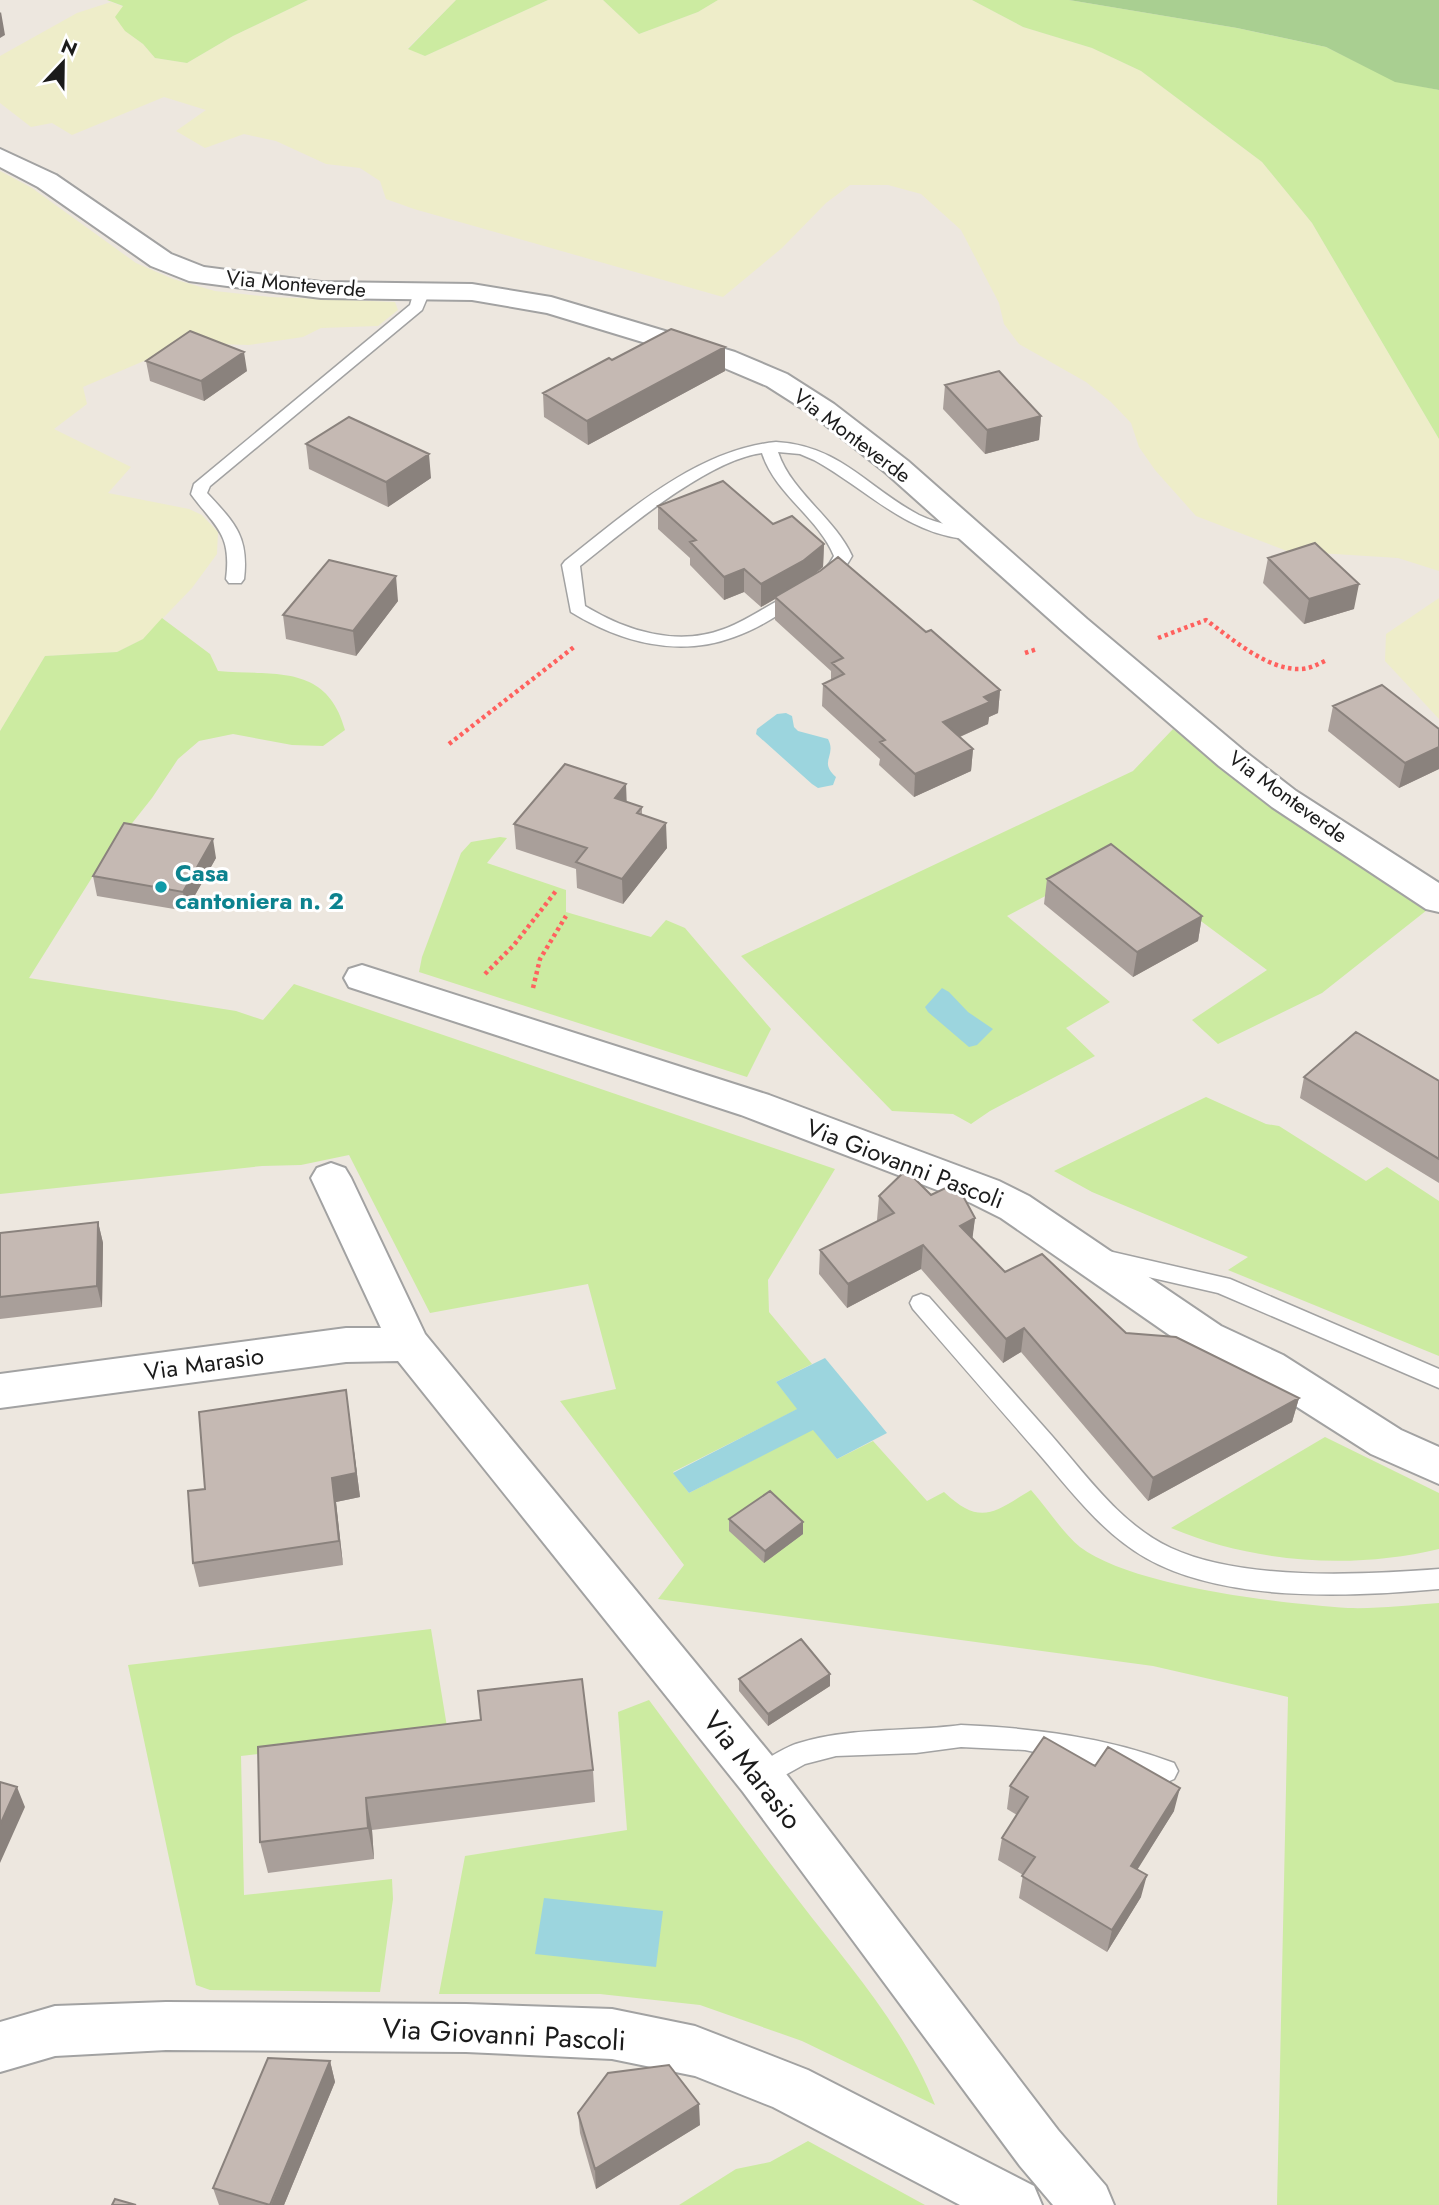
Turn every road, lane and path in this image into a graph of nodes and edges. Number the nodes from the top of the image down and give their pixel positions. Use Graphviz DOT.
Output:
graph roads {
  1 [pos="0,157"];
  2 [pos="422,291"];
  3 [pos="768,447"];
  4 [pos="975,535"];
  5 [pos="235,579"];
  6 [pos="602,625"];
  7 [pos="1153,640"];
  8 [pos="1037,648"];
  9 [pos="1025,653"];
  10 [pos="1327,660"];
  11 [pos="449,744"];
  12 [pos="556,891"];
  13 [pos="1439,900"];
  14 [pos="566,916"];
  15 [pos="362,978"];
  16 [pos="457,1008"];
  17 [pos="539,1034"];
  18 [pos="331,1178"];
  19 [pos="1088,1256"];
  20 [pos="921,1303"];
  21 [pos="409,1344"];
  22 [pos="1439,1379"];
  23 [pos="0,1391"];
  24 [pos="1439,1466"];
  25 [pos="1439,1579"];
  26 [pos="1165,1771"];
  27 [pos="760,1777"];
  28 [pos="0,2047"];
  29 [pos="1015,2205"];
  30 [pos="1087,2205"];
  1 -- 2 [label="street, Via Monteverde"];
  2 -- 4 [label="street, Via Monteverde"];
  2 -- 5 [label="lane"];
  3 -- 4 [label="lane"];
  3 -- 6 [label="lane"];
  3 -- 6 [label="lane"];
  4 -- 13 [label="street, Via Monteverde"];
  6 -- 11 [label="path"];
  7 -- 10 [label="path"];
  8 -- 9 [label="path"];
  12 -- 16 [label="path"];
  14 -- 17 [label="path"];
  15 -- 16 [label="street, Via Giovanni Pascoli"];
  16 -- 17 [label="street, Via Giovanni Pascoli"];
  17 -- 19 [label="street, Via Giovanni Pascoli"];
  18 -- 21 [label="street, Via Marasio"];
  19 -- 22 [label="lane"];
  19 -- 24 [label="street, Via Giovanni Pascoli"];
  20 -- 25 [label="lane"];
  21 -- 23 [label="street, Via Marasio"];
  21 -- 27 [label="street, Via Marasio"];
  26 -- 27 [label="lane"];
  27 -- 30 [label="street, Via Marasio"];
  28 -- 29 [label="street, Via Giovanni Pascoli"];
}
